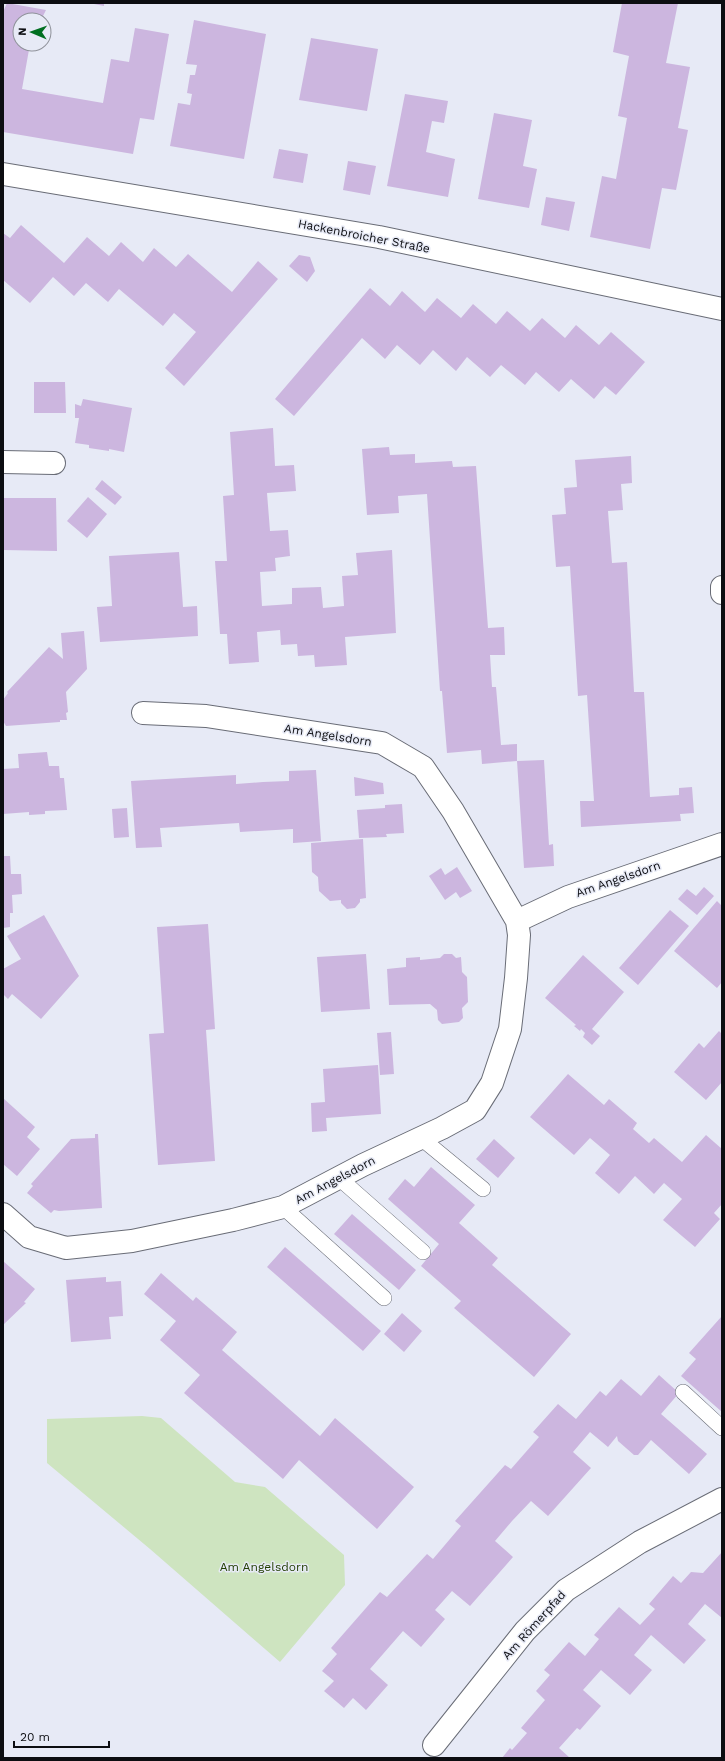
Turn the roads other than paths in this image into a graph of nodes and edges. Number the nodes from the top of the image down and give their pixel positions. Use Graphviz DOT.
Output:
graph roads {
  1 [pos="3,174"];
  2 [pos="722,309"];
  3 [pos="3,462"];
  4 [pos="54,463"];
  5 [pos="722,587"];
  6 [pos="722,593"];
  7 [pos="143,713"];
  8 [pos="722,844"];
  9 [pos="517,922"];
  10 [pos="420,1138"];
  11 [pos="339,1178"];
  12 [pos="483,1189"];
  13 [pos="283,1207"];
  14 [pos="3,1214"];
  15 [pos="423,1252"];
  16 [pos="384,1298"];
  17 [pos="683,1392"];
  18 [pos="722,1428"];
  19 [pos="722,1499"];
  20 [pos="434,1745"];
  1 -- 2 [label="street, Hackenbroicher Straße"];
  3 -- 4 [label="street"];
  5 -- 6 [label="street"];
  7 -- 9 [label="street, Am Angelsdorn"];
  8 -- 9 [label="street, Am Angelsdorn"];
  9 -- 10 [label="street, Am Angelsdorn"];
  10 -- 11 [label="street, Am Angelsdorn"];
  10 -- 12 [label="lane"];
  11 -- 13 [label="street, Am Angelsdorn"];
  11 -- 15 [label="lane"];
  13 -- 14 [label="street, Am Angelsdorn"];
  13 -- 16 [label="lane"];
  17 -- 18 [label="lane"];
  19 -- 20 [label="street, Am Römerpfad"];
}
